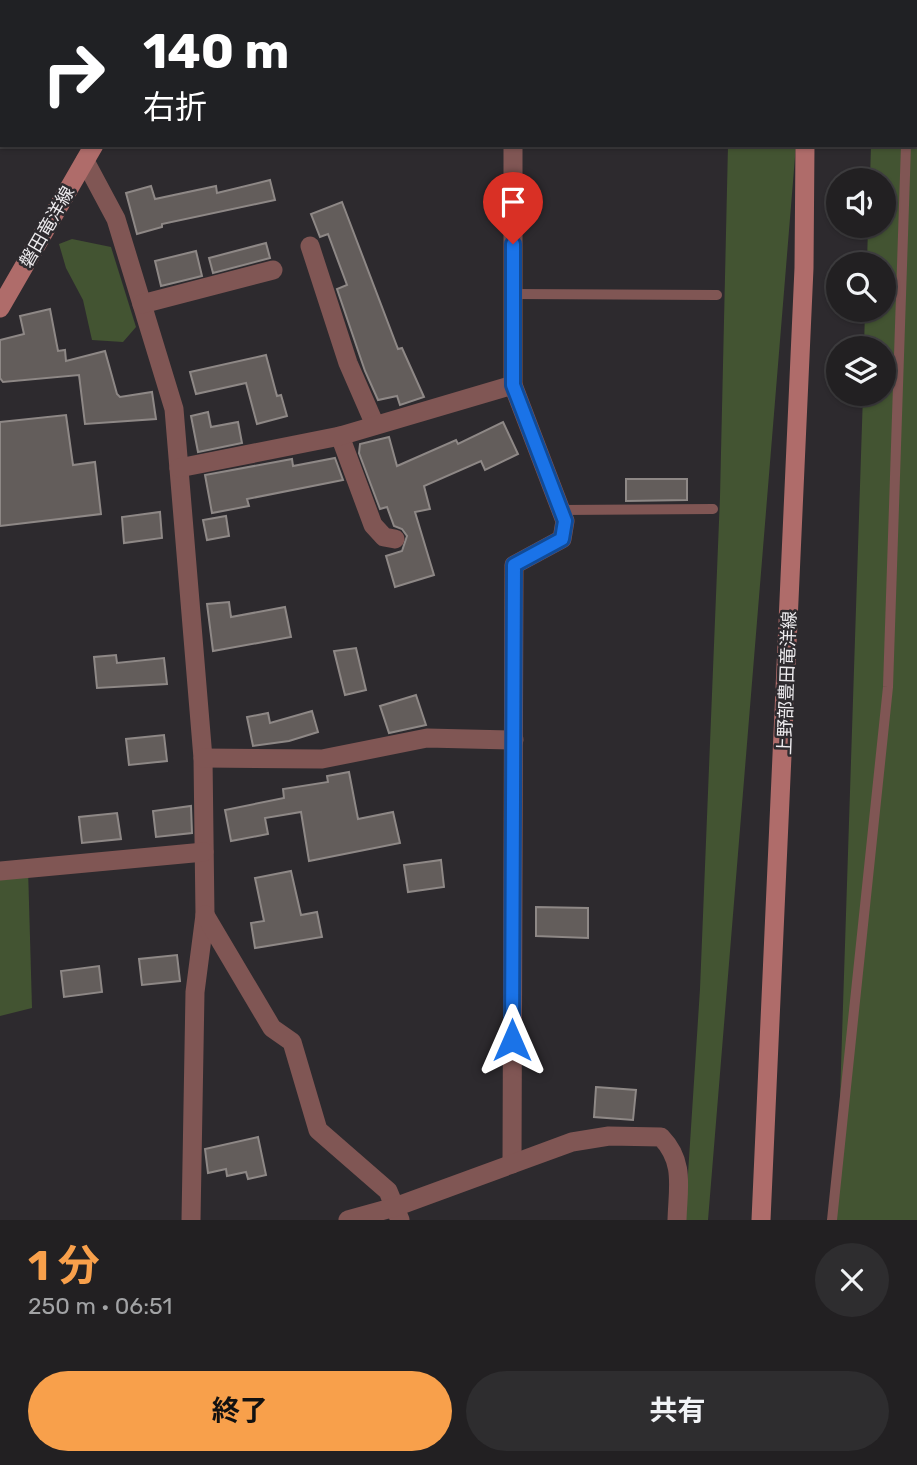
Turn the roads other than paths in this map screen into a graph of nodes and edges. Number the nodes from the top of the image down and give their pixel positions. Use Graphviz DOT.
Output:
graph roads {
  1 [pos="513,147"];
  2 [pos="804,147"];
  3 [pos="906,147"];
  4 [pos="90,153"];
  5 [pos="310,246"];
  6 [pos="273,270"];
  7 [pos="513,293"];
  8 [pos="717,295"];
  9 [pos="142,304"];
  10 [pos="0,308"];
  11 [pos="513,385"];
  12 [pos="375,425"];
  13 [pos="340,436"];
  14 [pos="179,468"];
  15 [pos="713,509"];
  16 [pos="561,510"];
  17 [pos="395,539"];
  18 [pos="514,740"];
  19 [pos="202,758"];
  20 [pos="204,852"];
  21 [pos="0,871"];
  22 [pos="205,915"];
  23 [pos="512,1164"];
  24 [pos="398,1213"];
  25 [pos="191,1220"];
  26 [pos="348,1220"];
  27 [pos="677,1220"];
  28 [pos="761,1220"];
  29 [pos="832,1220"];
  1 -- 7 [label="street"];
  2 -- 28 [label="main road, 上野部豊田竜洋線"];
  3 -- 29 [label="lane"];
  4 -- 9 [label="street"];
  4 -- 10 [label="main road, 磐田竜洋線"];
  5 -- 12 [label="street"];
  6 -- 9 [label="street"];
  7 -- 8 [label="lane"];
  7 -- 11 [label="street"];
  9 -- 14 [label="street"];
  11 -- 12 [label="street"];
  11 -- 16 [label="street"];
  12 -- 13 [label="street"];
  13 -- 14 [label="street"];
  13 -- 17 [label="street"];
  14 -- 19 [label="street"];
  15 -- 16 [label="lane"];
  16 -- 18 [label="street"];
  18 -- 19 [label="street"];
  18 -- 23 [label="street"];
  19 -- 20 [label="street"];
  20 -- 21 [label="street"];
  20 -- 22 [label="street"];
  22 -- 24 [label="street"];
  22 -- 25 [label="street"];
  23 -- 24 [label="street"];
  23 -- 27 [label="street"];
  24 -- 26 [label="street"];
}
